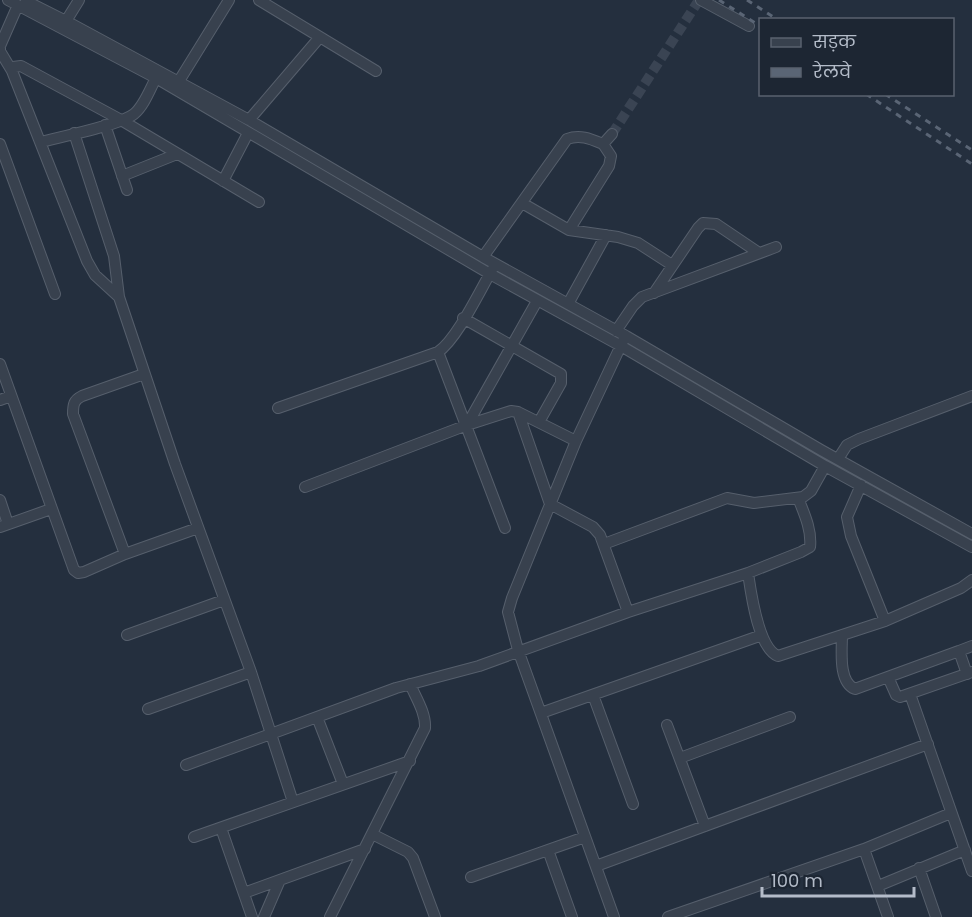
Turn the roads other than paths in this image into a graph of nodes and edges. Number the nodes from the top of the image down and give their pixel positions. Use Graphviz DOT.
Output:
graph roads {
  1 [pos="8,0"];
  2 [pos="80,0"];
  3 [pos="229,0"];
  4 [pos="259,0"];
  5 [pos="701,0"];
  6 [pos="21,3"];
  7 [pos="66,21"];
  8 [pos="749,26"];
  9 [pos="320,37"];
  10 [pos="0,46"];
  11 [pos="122,55"];
  12 [pos="12,71"];
  13 [pos="376,71"];
  14 [pos="156,78"];
  15 [pos="179,81"];
  16 [pos="121,120"];
  17 [pos="249,120"];
  18 [pos="105,125"];
  19 [pos="248,133"];
  20 [pos="75,134"];
  21 [pos="612,134"];
  22 [pos="40,142"];
  23 [pos="0,144"];
  24 [pos="603,144"];
  25 [pos="177,154"];
  26 [pos="122,176"];
  27 [pos="223,181"];
  28 [pos="127,190"];
  29 [pos="259,202"];
  30 [pos="522,202"];
  31 [pos="569,230"];
  32 [pos="606,235"];
  33 [pos="776,247"];
  34 [pos="759,253"];
  35 [pos="483,257"];
  36 [pos="672,265"];
  37 [pos="493,269"];
  38 [pos="654,292"];
  39 [pos="55,294"];
  40 [pos="119,297"];
  41 [pos="537,301"];
  42 [pos="568,304"];
  43 [pos="463,318"];
  44 [pos="621,337"];
  45 [pos="512,345"];
  46 [pos="438,352"];
  47 [pos="0,364"];
  48 [pos="144,374"];
  49 [pos="11,396"];
  50 [pos="972,396"];
  51 [pos="0,400"];
  52 [pos="278,408"];
  53 [pos="518,412"];
  54 [pos="539,422"];
  55 [pos="467,425"];
  56 [pos="576,441"];
  57 [pos="838,459"];
  58 [pos="825,466"];
  59 [pos="861,485"];
  60 [pos="305,487"];
  61 [pos="798,498"];
  62 [pos="0,500"];
  63 [pos="550,504"];
  64 [pos="51,509"];
  65 [pos="4,525"];
  66 [pos="198,528"];
  67 [pos="505,528"];
  68 [pos="972,534"];
  69 [pos="604,544"];
  70 [pos="972,547"];
  71 [pos="125,554"];
  72 [pos="748,573"];
  73 [pos="972,580"];
  74 [pos="224,600"];
  75 [pos="628,612"];
  76 [pos="885,621"];
  77 [pos="127,635"];
  78 [pos="762,635"];
  79 [pos="842,635"];
  80 [pos="972,646"];
  81 [pos="518,651"];
  82 [pos="959,651"];
  83 [pos="251,672"];
  84 [pos="970,673"];
  85 [pos="888,677"];
  86 [pos="410,684"];
  87 [pos="910,694"];
  88 [pos="593,695"];
  89 [pos="148,709"];
  90 [pos="541,713"];
  91 [pos="317,717"];
  92 [pos="790,717"];
  93 [pos="667,725"];
  94 [pos="272,734"];
  95 [pos="928,744"];
  96 [pos="680,758"];
  97 [pos="410,761"];
  98 [pos="186,765"];
  99 [pos="343,784"];
  100 [pos="294,802"];
  101 [pos="633,804"];
  102 [pos="951,813"];
  103 [pos="705,826"];
  104 [pos="221,828"];
  105 [pos="372,834"];
  106 [pos="194,837"];
  107 [pos="585,837"];
  108 [pos="365,849"];
  109 [pos="864,849"];
  110 [pos="548,850"];
  111 [pos="965,850"];
  112 [pos="596,866"];
  113 [pos="919,868"];
  114 [pos="972,871"];
  115 [pos="471,877"];
  116 [pos="280,880"];
  117 [pos="878,886"];
  118 [pos="244,893"];
  119 [pos="252,917"];
  120 [pos="264,917"];
  121 [pos="330,917"];
  122 [pos="435,917"];
  123 [pos="572,917"];
  124 [pos="614,917"];
  125 [pos="668,917"];
  126 [pos="888,917"];
  127 [pos="936,917"];
  1 -- 6 [label="street"];
  2 -- 7 [label="street"];
  3 -- 15 [label="street"];
  4 -- 9 [label="street"];
  5 -- 8 [label="street"];
  6 -- 7 [label="street"];
  6 -- 10 [label="street"];
  6 -- 11 [label="street"];
  7 -- 11 [label="street"];
  9 -- 13 [label="street"];
  9 -- 17 [label="street"];
  10 -- 12 [label="street"];
  11 -- 14 [label="street"];
  11 -- 15 [label="street"];
  12 -- 16 [label="street"];
  12 -- 22 [label="street"];
  14 -- 16 [label="street"];
  14 -- 19 [label="street"];
  15 -- 17 [label="street"];
  16 -- 18 [label="street"];
  16 -- 25 [label="street"];
  17 -- 35 [label="street"];
  18 -- 20 [label="street"];
  18 -- 26 [label="street"];
  19 -- 27 [label="street"];
  19 -- 37 [label="street"];
  20 -- 22 [label="street"];
  20 -- 40 [label="street"];
  21 -- 24 [label="street"];
  22 -- 40 [label="street"];
  23 -- 39 [label="street"];
  24 -- 30 [label="street"];
  24 -- 31 [label="street"];
  25 -- 26 [label="street"];
  25 -- 27 [label="street"];
  26 -- 28 [label="street"];
  27 -- 29 [label="street"];
  30 -- 31 [label="street"];
  30 -- 35 [label="street"];
  31 -- 32 [label="street"];
  32 -- 36 [label="street"];
  32 -- 42 [label="street"];
  33 -- 34 [label="street"];
  34 -- 36 [label="street"];
  34 -- 38 [label="street"];
  35 -- 37 [label="street"];
  36 -- 38 [label="street"];
  37 -- 41 [label="street"];
  37 -- 42 [label="street"];
  37 -- 43 [label="street"];
  38 -- 44 [label="street"];
  40 -- 48 [label="street"];
  41 -- 44 [label="street"];
  41 -- 45 [label="street"];
  42 -- 44 [label="street"];
  43 -- 45 [label="street"];
  43 -- 46 [label="street"];
  44 -- 56 [label="street"];
  44 -- 57 [label="street"];
  44 -- 58 [label="street"];
  45 -- 54 [label="street"];
  45 -- 55 [label="street"];
  46 -- 52 [label="street"];
  46 -- 55 [label="street"];
  47 -- 49 [label="street"];
  48 -- 66 [label="street"];
  48 -- 71 [label="street"];
  49 -- 51 [label="street"];
  49 -- 64 [label="street"];
  50 -- 57 [label="street"];
  53 -- 54 [label="street"];
  53 -- 55 [label="street"];
  53 -- 63 [label="street"];
  54 -- 56 [label="street"];
  55 -- 60 [label="street"];
  55 -- 67 [label="street"];
  56 -- 63 [label="street"];
  57 -- 68 [label="street"];
  58 -- 59 [label="street"];
  58 -- 61 [label="street"];
  59 -- 70 [label="street"];
  59 -- 76 [label="street"];
  61 -- 69 [label="street"];
  61 -- 72 [label="street"];
  62 -- 65 [label="street"];
  63 -- 69 [label="street"];
  63 -- 81 [label="street"];
  64 -- 65 [label="street"];
  64 -- 71 [label="street"];
  66 -- 71 [label="street"];
  66 -- 74 [label="street"];
  69 -- 75 [label="street"];
  72 -- 75 [label="street"];
  72 -- 78 [label="street"];
  73 -- 76 [label="street"];
  74 -- 77 [label="street"];
  74 -- 83 [label="street"];
  75 -- 81 [label="street"];
  76 -- 79 [label="street"];
  78 -- 79 [label="street"];
  78 -- 88 [label="street"];
  79 -- 85 [label="street"];
  80 -- 82 [label="street"];
  81 -- 86 [label="street"];
  81 -- 90 [label="street"];
  82 -- 84 [label="street"];
  82 -- 85 [label="street"];
  83 -- 89 [label="street"];
  83 -- 94 [label="street"];
  84 -- 87 [label="street"];
  85 -- 87 [label="street"];
  86 -- 91 [label="street"];
  86 -- 97 [label="street"];
  87 -- 95 [label="street"];
  88 -- 90 [label="street"];
  88 -- 101 [label="street"];
  90 -- 107 [label="street"];
  91 -- 94 [label="street"];
  91 -- 99 [label="street"];
  92 -- 96 [label="street"];
  93 -- 96 [label="street"];
  94 -- 98 [label="street"];
  94 -- 100 [label="street"];
  95 -- 102 [label="street"];
  95 -- 103 [label="street"];
  96 -- 103 [label="street"];
  97 -- 99 [label="street"];
  97 -- 105 [label="street"];
  99 -- 100 [label="street"];
  100 -- 104 [label="street"];
  102 -- 109 [label="street"];
  102 -- 111 [label="street"];
  103 -- 112 [label="street"];
  104 -- 106 [label="street"];
  104 -- 118 [label="street"];
  105 -- 108 [label="street"];
  105 -- 122 [label="street"];
  107 -- 110 [label="street"];
  107 -- 112 [label="street"];
  108 -- 116 [label="street"];
  108 -- 121 [label="street"];
  109 -- 117 [label="street"];
  109 -- 125 [label="street"];
  110 -- 115 [label="street"];
  110 -- 123 [label="street"];
  111 -- 113 [label="street"];
  111 -- 114 [label="street"];
  112 -- 124 [label="street"];
  113 -- 117 [label="street"];
  113 -- 127 [label="street"];
  116 -- 118 [label="street"];
  116 -- 120 [label="street"];
  117 -- 126 [label="street"];
  118 -- 119 [label="street"];
}
